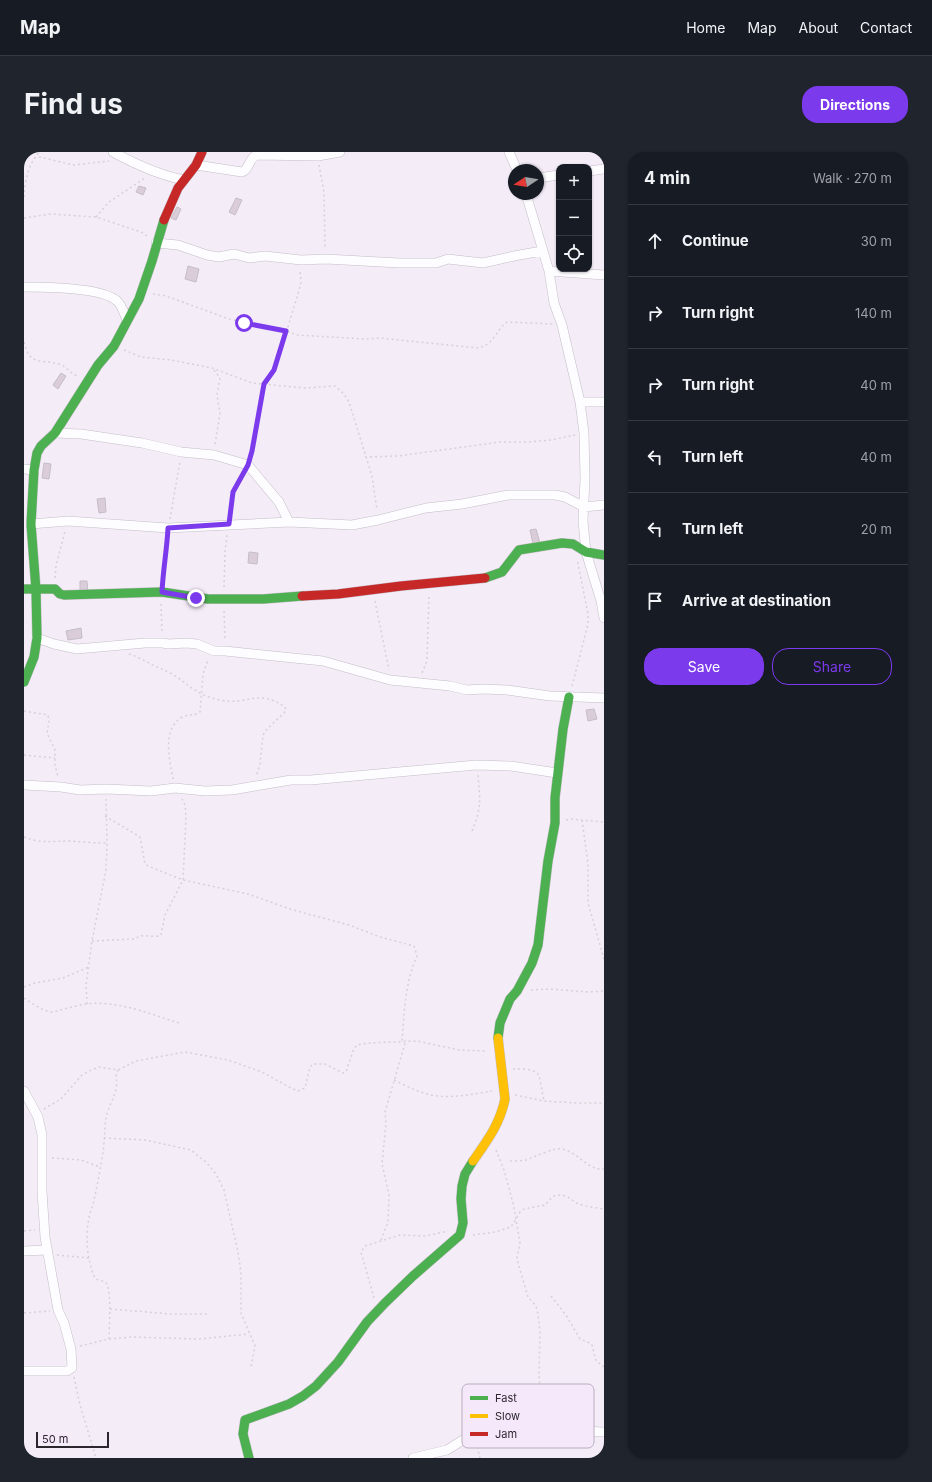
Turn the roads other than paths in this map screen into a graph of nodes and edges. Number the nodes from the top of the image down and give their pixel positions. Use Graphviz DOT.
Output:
graph roads {
  1 [pos="113,152"];
  2 [pos="202,152"];
  3 [pos="340,152"];
  4 [pos="509,152"];
  5 [pos="514,164"];
  6 [pos="196,165"];
  7 [pos="604,169"];
  8 [pos="592,171"];
  9 [pos="556,175"];
  10 [pos="544,177"];
  11 [pos="184,180"];
  12 [pos="528,200"];
  13 [pos="156,243"];
  14 [pos="542,251"];
  15 [pos="549,271"];
  16 [pos="604,275"];
  17 [pos="24,287"];
  18 [pos="127,320"];
  19 [pos="580,402"];
  20 [pos="604,402"];
  21 [pos="55,433"];
  22 [pos="24,469"];
  23 [pos="34,470"];
  24 [pos="604,505"];
  25 [pos="584,507"];
  26 [pos="289,522"];
  27 [pos="31,524"];
  28 [pos="586,552"];
  29 [pos="604,555"];
  30 [pos="24,589"];
  31 [pos="36,590"];
  32 [pos="604,618"];
  33 [pos="37,638"];
  34 [pos="24,682"];
  35 [pos="569,697"];
  36 [pos="604,698"];
  37 [pos="558,773"];
  38 [pos="24,785"];
  39 [pos="24,1091"];
  40 [pos="47,1250"];
  41 [pos="24,1251"];
  42 [pos="24,1372"];
  43 [pos="462,1441"];
  44 [pos="248,1458"];
  45 [pos="413,1458"];
  1 -- 11 [label="street"];
  2 -- 6 [label="street"];
  3 -- 6 [label="street"];
  4 -- 5 [label="street"];
  6 -- 11 [label="street"];
  7 -- 8 [label="street"];
  9 -- 10 [label="street"];
  11 -- 13 [label="street"];
  12 -- 14 [label="street"];
  13 -- 14 [label="street"];
  13 -- 18 [label="street"];
  14 -- 15 [label="street"];
  15 -- 16 [label="street"];
  15 -- 19 [label="street"];
  17 -- 18 [label="street"];
  18 -- 21 [label="street"];
  19 -- 20 [label="street"];
  19 -- 25 [label="street"];
  21 -- 23 [label="street"];
  21 -- 26 [label="street"];
  22 -- 23 [label="street"];
  23 -- 27 [label="street"];
  24 -- 25 [label="street"];
  25 -- 26 [label="street"];
  25 -- 28 [label="street"];
  26 -- 27 [label="street"];
  27 -- 31 [label="street"];
  28 -- 29 [label="street"];
  28 -- 31 [label="street"];
  28 -- 32 [label="street"];
  30 -- 31 [label="street"];
  31 -- 33 [label="street"];
  33 -- 34 [label="street"];
  33 -- 35 [label="street"];
  35 -- 36 [label="street"];
  35 -- 37 [label="street"];
  37 -- 38 [label="street"];
  37 -- 44 [label="street"];
  39 -- 40 [label="street"];
  40 -- 41 [label="street"];
  40 -- 42 [label="street"];
  43 -- 45 [label="street"];
}
